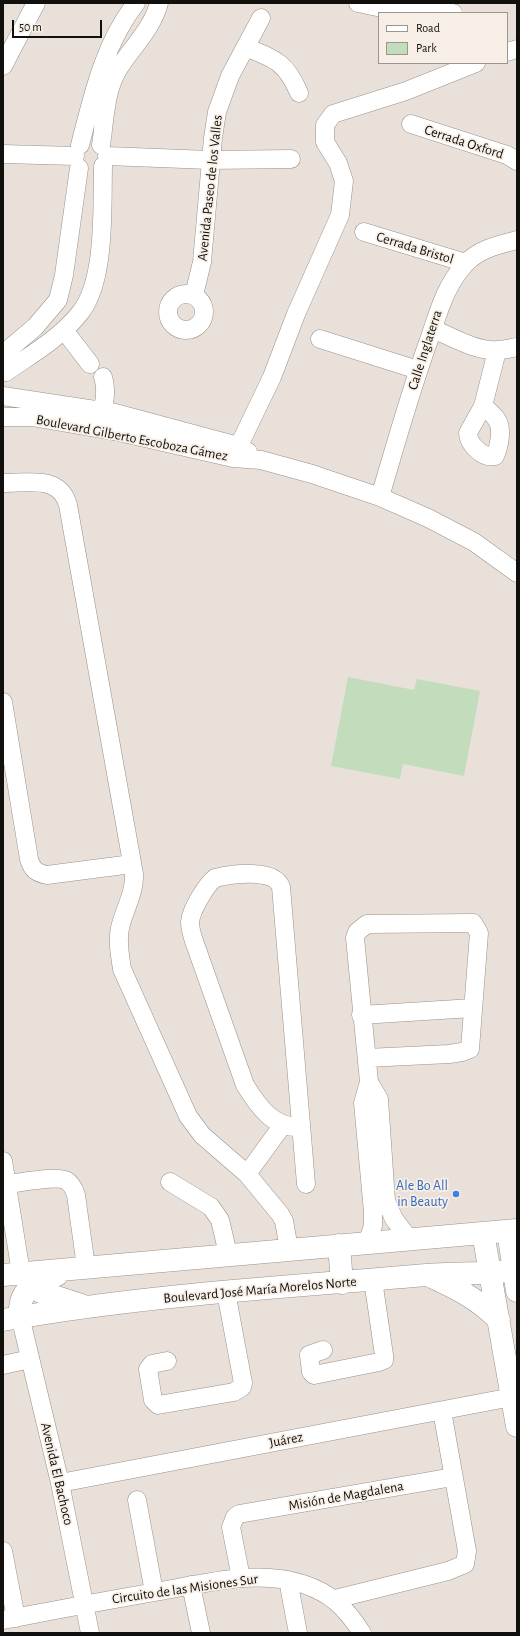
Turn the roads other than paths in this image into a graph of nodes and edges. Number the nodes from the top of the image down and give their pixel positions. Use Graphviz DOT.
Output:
graph roads {
  1 [pos="36,3"];
  2 [pos="136,3"];
  3 [pos="159,3"];
  4 [pos="358,3"];
  5 [pos="433,12"];
  6 [pos="261,18"];
  7 [pos="245,47"];
  8 [pos="474,64"];
  9 [pos="3,66"];
  10 [pos="299,93"];
  11 [pos="411,124"];
  12 [pos="3,154"];
  13 [pos="78,156"];
  14 [pos="104,156"];
  15 [pos="291,158"];
  16 [pos="210,160"];
  17 [pos="517,161"];
  18 [pos="364,232"];
  19 [pos="517,240"];
  20 [pos="466,263"];
  21 [pos="194,295"];
  22 [pos="58,300"];
  23 [pos="80,313"];
  24 [pos="36,327"];
  25 [pos="433,329"];
  26 [pos="64,330"];
  27 [pos="320,339"];
  28 [pos="50,342"];
  29 [pos="517,346"];
  30 [pos="497,351"];
  31 [pos="3,354"];
  32 [pos="90,364"];
  33 [pos="418,370"];
  34 [pos="5,371"];
  35 [pos="103,377"];
  36 [pos="8,397"];
  37 [pos="483,406"];
  38 [pos="102,411"];
  39 [pos="3,415"];
  40 [pos="98,429"];
  41 [pos="236,452"];
  42 [pos="3,483"];
  43 [pos="380,497"];
  44 [pos="517,573"];
  45 [pos="3,702"];
  46 [pos="132,864"];
  47 [pos="473,1008"];
  48 [pos="362,1016"];
  49 [pos="367,1058"];
  50 [pos="291,1127"];
  51 [pos="3,1161"];
  52 [pos="376,1162"];
  53 [pos="244,1171"];
  54 [pos="170,1182"];
  55 [pos="7,1184"];
  56 [pos="306,1184"];
  57 [pos="512,1230"];
  58 [pos="483,1233"];
  59 [pos="409,1239"];
  60 [pos="367,1243"];
  61 [pos="339,1245"];
  62 [pos="289,1249"];
  63 [pos="228,1254"];
  64 [pos="82,1267"];
  65 [pos="489,1272"];
  66 [pos="429,1275"];
  67 [pos="516,1277"];
  68 [pos="18,1278"];
  69 [pos="373,1280"];
  70 [pos="342,1283"];
  71 [pos="226,1292"];
  72 [pos="91,1307"];
  73 [pos="12,1318"];
  74 [pos="499,1320"];
  75 [pos="323,1350"];
  76 [pos="30,1360"];
  77 [pos="167,1361"];
  78 [pos="3,1365"];
  79 [pos="512,1397"];
  80 [pos="442,1411"];
  81 [pos="517,1426"];
  82 [pos="453,1477"];
  83 [pos="60,1483"];
  84 [pos="137,1500"];
  85 [pos="3,1551"];
  86 [pos="240,1578"];
  87 [pos="288,1580"];
  88 [pos="191,1586"];
  89 [pos="154,1592"];
  90 [pos="335,1599"];
  91 [pos="84,1604"];
  92 [pos="10,1619"];
  93 [pos="90,1633"];
  94 [pos="201,1633"];
  95 [pos="298,1633"];
  96 [pos="362,1633"];
  1 -- 9 [label="street"];
  2 -- 13 [label="street"];
  3 -- 14 [label="street"];
  4 -- 5 [label="street"];
  6 -- 7 [label="street, Avenida Paseo de los Valles"];
  7 -- 10 [label="street"];
  7 -- 16 [label="street, Avenida Paseo de los Valles"];
  8 -- 41 [label="street"];
  11 -- 17 [label="street, Cerrada Oxford"];
  12 -- 13 [label="street"];
  13 -- 14 [label="street"];
  13 -- 14 [label="street"];
  13 -- 22 [label="street"];
  14 -- 16 [label="street"];
  14 -- 23 [label="street"];
  15 -- 16 [label="street"];
  16 -- 21 [label="street, Avenida Paseo de los Valles"];
  18 -- 20 [label="street, Cerrada Bristol"];
  19 -- 20 [label="street, Calle Inglaterra"];
  20 -- 25 [label="street, Calle Inglaterra"];
  22 -- 23 [label="street"];
  22 -- 24 [label="street"];
  23 -- 26 [label="street"];
  24 -- 28 [label="street"];
  24 -- 31 [label="street"];
  25 -- 30 [label="street"];
  25 -- 33 [label="street, Calle Inglaterra"];
  26 -- 28 [label="street"];
  26 -- 32 [label="street"];
  27 -- 33 [label="street"];
  28 -- 34 [label="street"];
  29 -- 30 [label="street"];
  30 -- 37 [label="street"];
  33 -- 43 [label="street, Calle Inglaterra"];
  34 -- 36 [label="street"];
  35 -- 38 [label="street"];
  36 -- 38 [label="street, Boulevard Gilberto Escoboza Gámez"];
  36 -- 39 [label="street"];
  38 -- 40 [label="street"];
  38 -- 41 [label="street, Boulevard Gilberto Escoboza Gámez"];
  39 -- 40 [label="street, Boulevard Gilberto Escoboza Gámez"];
  40 -- 41 [label="street, Boulevard Gilberto Escoboza Gámez"];
  41 -- 43 [label="street, Boulevard Gilberto Escoboza Gámez"];
  42 -- 46 [label="street"];
  43 -- 44 [label="street, Boulevard Gilberto Escoboza Gámez"];
  45 -- 46 [label="street"];
  46 -- 53 [label="street"];
  47 -- 48 [label="street"];
  47 -- 48 [label="street"];
  47 -- 49 [label="street"];
  48 -- 49 [label="street"];
  49 -- 52 [label="street"];
  50 -- 50 [label="street"];
  50 -- 53 [label="street"];
  50 -- 56 [label="street"];
  51 -- 55 [label="street"];
  52 -- 59 [label="street"];
  52 -- 60 [label="street"];
  53 -- 62 [label="street"];
  54 -- 63 [label="street"];
  55 -- 64 [label="street"];
  55 -- 68 [label="street"];
  57 -- 58 [label="main road"];
  57 -- 67 [label="main road"];
  58 -- 59 [label="main road"];
  58 -- 65 [label="main road"];
  59 -- 60 [label="main road"];
  60 -- 61 [label="main road"];
  61 -- 62 [label="main road"];
  61 -- 70 [label="main road"];
  62 -- 63 [label="main road"];
  63 -- 64 [label="main road"];
  64 -- 68 [label="main road"];
  65 -- 66 [label="main road, Boulevard José María Morelos Norte"];
  65 -- 67 [label="main road, Boulevard José María Morelos Norte"];
  65 -- 74 [label="main road"];
  66 -- 69 [label="main road, Boulevard José María Morelos Norte"];
  66 -- 74 [label="main road"];
  68 -- 72 [label="main road"];
  68 -- 73 [label="main road"];
  69 -- 70 [label="main road, Boulevard José María Morelos Norte"];
  69 -- 75 [label="street"];
  70 -- 71 [label="main road, Boulevard José María Morelos Norte"];
  71 -- 72 [label="main road, Boulevard José María Morelos Norte"];
  71 -- 77 [label="street"];
  72 -- 73 [label="main road, Boulevard José María Morelos Norte"];
  73 -- 76 [label="street, Avenida El Bachoco"];
  74 -- 79 [label="main road"];
  76 -- 78 [label="street"];
  76 -- 83 [label="street, Avenida El Bachoco"];
  79 -- 80 [label="street, Juárez"];
  79 -- 81 [label="main road"];
  80 -- 82 [label="street"];
  80 -- 83 [label="street, Juárez"];
  82 -- 86 [label="street, Misión de Magdalena"];
  82 -- 90 [label="street"];
  83 -- 91 [label="street, Avenida El Bachoco"];
  84 -- 89 [label="street"];
  85 -- 92 [label="street"];
  86 -- 87 [label="street, Circuito de las Misiones Sur"];
  86 -- 88 [label="street, Circuito de las Misiones Sur"];
  87 -- 90 [label="street, Circuito de las Misiones Sur"];
  87 -- 95 [label="street"];
  88 -- 89 [label="street, Circuito de las Misiones Sur"];
  88 -- 94 [label="street"];
  89 -- 91 [label="street, Circuito de las Misiones Sur"];
  90 -- 96 [label="street, Circuito de las Misiones Sur"];
  91 -- 92 [label="street, Circuito de las Misiones Sur"];
  91 -- 93 [label="street, Avenida El Bachoco"];
}
